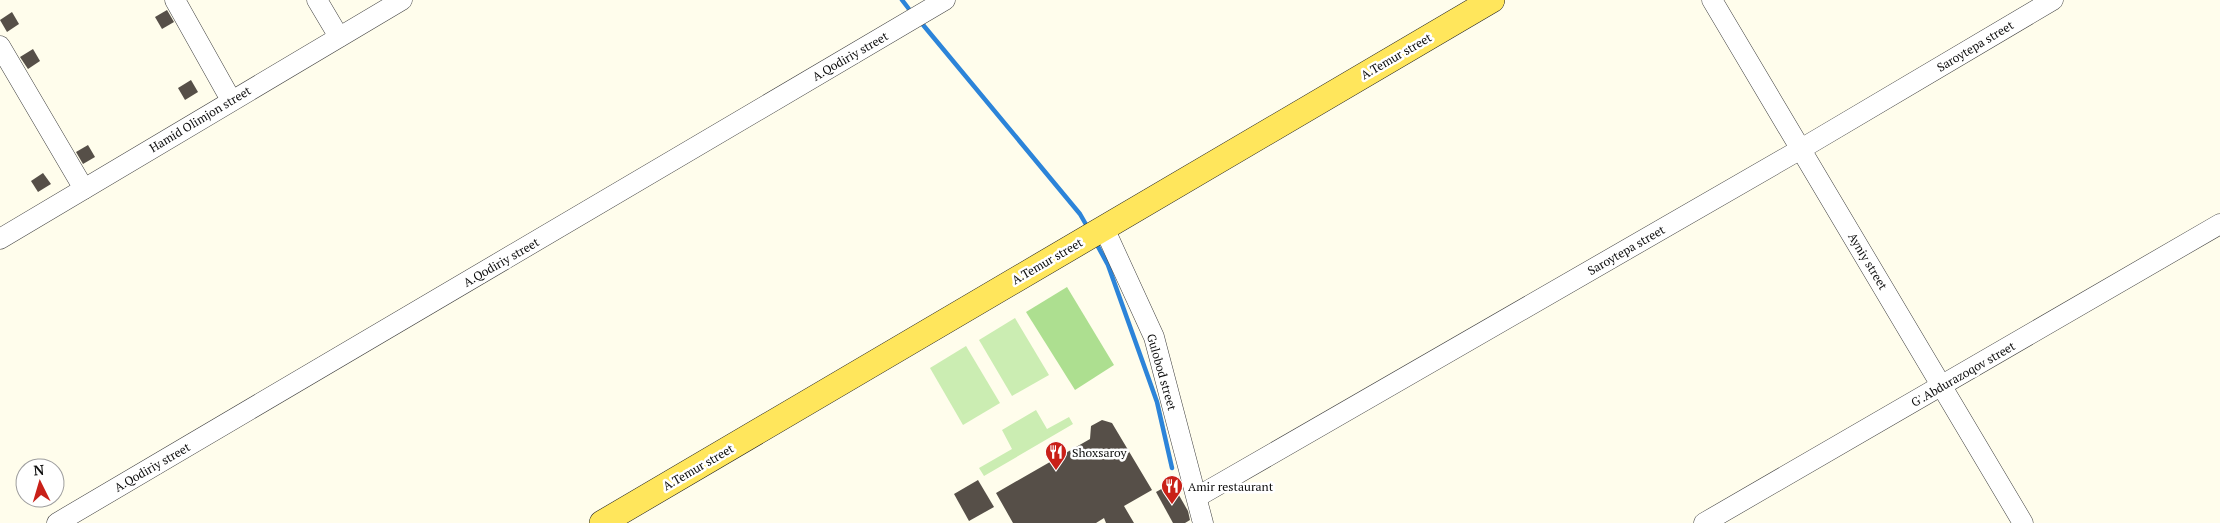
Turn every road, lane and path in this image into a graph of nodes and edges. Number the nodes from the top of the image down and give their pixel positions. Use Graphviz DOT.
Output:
graph roads {
  1 [pos="175,0"];
  2 [pos="317,0"];
  3 [pos="402,0"];
  4 [pos="945,0"];
  5 [pos="1492,0"];
  6 [pos="1712,0"];
  7 [pos="2053,0"];
  8 [pos="339,37"];
  9 [pos="0,46"];
  10 [pos="231,100"];
  11 [pos="1801,149"];
  12 [pos="84,189"];
  13 [pos="2220,224"];
  14 [pos="1104,228"];
  15 [pos="0,239"];
  16 [pos="1942,387"];
  17 [pos="1196,497"];
  18 [pos="57,523"];
  19 [pos="602,523"];
  20 [pos="1203,523"];
  21 [pos="1704,523"];
  22 [pos="2023,523"];
  1 -- 10 [label="street"];
  2 -- 8 [label="street"];
  3 -- 8 [label="street, Hamid Olimjon street"];
  4 -- 18 [label="street, A.Qodiriy street"];
  5 -- 14 [label="main road, A.Temur street"];
  6 -- 11 [label="street, Ayniy street"];
  7 -- 11 [label="street, Saroytepa street"];
  8 -- 10 [label="street, Hamid Olimjon street"];
  9 -- 12 [label="street"];
  10 -- 12 [label="street, Hamid Olimjon street"];
  11 -- 16 [label="street, Ayniy street"];
  11 -- 17 [label="street, Saroytepa street"];
  12 -- 15 [label="street, Hamid Olimjon street"];
  13 -- 16 [label="street, G'.Abdurazoqov street"];
  14 -- 17 [label="street, Gulobod street"];
  14 -- 19 [label="main road, A.Temur street"];
  16 -- 21 [label="street, G'.Abdurazoqov street"];
  16 -- 22 [label="street, Ayniy street"];
  17 -- 20 [label="street, Gulobod street"];
}
